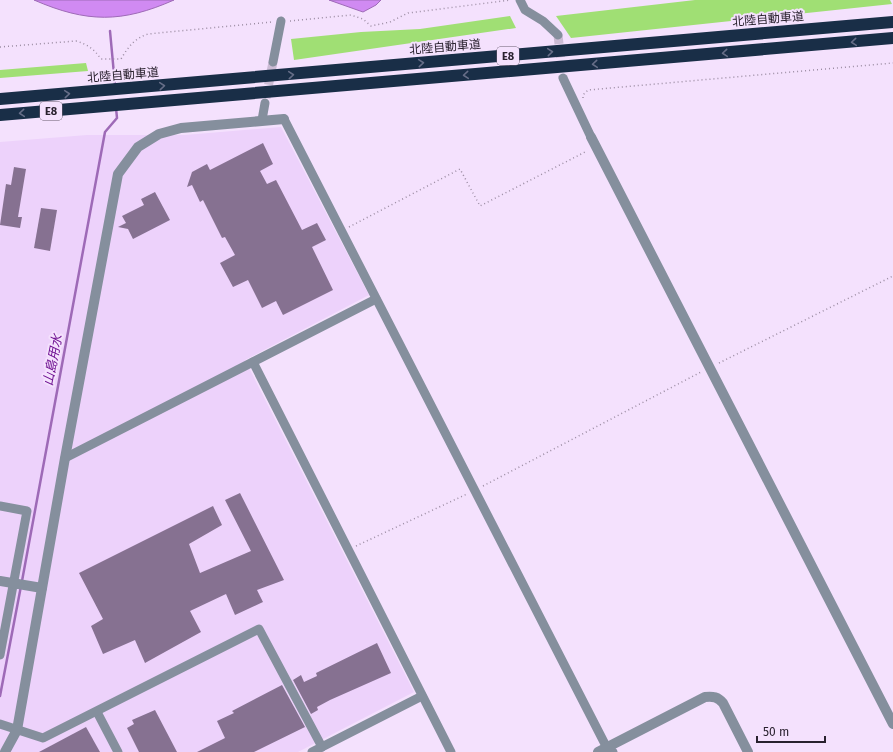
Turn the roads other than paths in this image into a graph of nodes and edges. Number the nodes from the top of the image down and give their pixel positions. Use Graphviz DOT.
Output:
graph roads {
  1 [pos="520,0"];
  2 [pos="281,21"];
  3 [pos="893,22"];
  4 [pos="558,36"];
  5 [pos="893,38"];
  6 [pos="273,62"];
  7 [pos="563,78"];
  8 [pos="0,99"];
  9 [pos="265,103"];
  10 [pos="0,115"];
  11 [pos="284,119"];
  12 [pos="262,120"];
  13 [pos="591,137"];
  14 [pos="376,298"];
  15 [pos="253,362"];
  16 [pos="65,458"];
  17 [pos="0,506"];
  18 [pos="0,581"];
  19 [pos="13,583"];
  20 [pos="42,588"];
  21 [pos="0,655"];
  22 [pos="422,696"];
  23 [pos="97,712"];
  24 [pos="893,724"];
  25 [pos="2,725"];
  26 [pos="17,730"];
  27 [pos="322,747"];
  28 [pos="606,751"];
  29 [pos="5,752"];
  30 [pos="118,752"];
  31 [pos="312,752"];
  32 [pos="450,752"];
  33 [pos="748,752"];
  1 -- 4 [label="street"];
  2 -- 6 [label="street"];
  8 -- 3 [label="highway, 北陸自動車道 / E8, one-way"];
  5 -- 10 [label="highway, E8, one-way"];
  7 -- 13 [label="street"];
  9 -- 12 [label="street"];
  11 -- 12 [label="street"];
  11 -- 14 [label="street"];
  12 -- 16 [label="street"];
  13 -- 24 [label="street"];
  14 -- 15 [label="street"];
  14 -- 28 [label="street"];
  15 -- 16 [label="street"];
  15 -- 22 [label="street"];
  16 -- 20 [label="street"];
  17 -- 19 [label="street"];
  18 -- 19 [label="street"];
  19 -- 20 [label="street"];
  19 -- 21 [label="street"];
  20 -- 26 [label="street"];
  22 -- 27 [label="street"];
  22 -- 32 [label="street"];
  23 -- 26 [label="street"];
  23 -- 27 [label="street"];
  23 -- 30 [label="street"];
  25 -- 26 [label="street"];
  26 -- 29 [label="street"];
  27 -- 31 [label="street"];
  28 -- 33 [label="street"];
}
